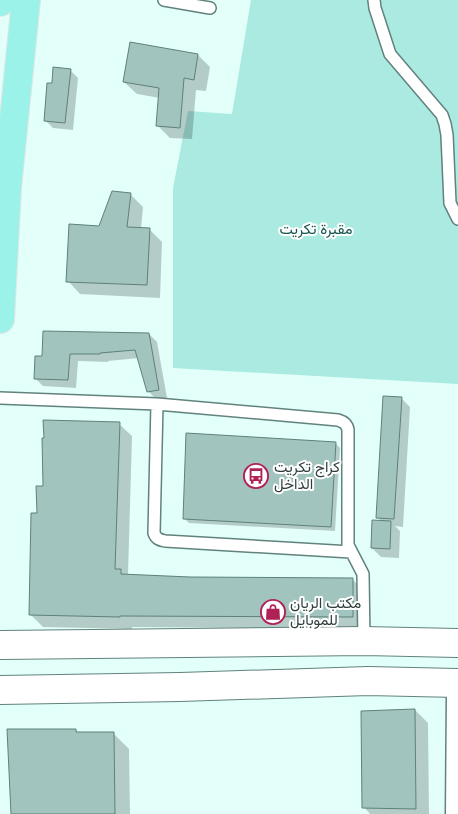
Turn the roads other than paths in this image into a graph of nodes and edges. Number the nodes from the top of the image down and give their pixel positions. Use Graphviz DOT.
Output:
graph roads {
  1 [pos="26,0"];
  2 [pos="164,0"];
  3 [pos="374,0"];
  4 [pos="210,8"];
  5 [pos="458,219"];
  6 [pos="0,319"];
  7 [pos="0,398"];
  8 [pos="157,404"];
  9 [pos="351,552"];
  10 [pos="364,641"];
  11 [pos="458,643"];
  12 [pos="0,645"];
  13 [pos="458,684"];
  14 [pos="0,690"];
  15 [pos="458,695"];
  16 [pos="457,814"];
  1 -- 6 [label="main road"];
  2 -- 4 [label="lane"];
  3 -- 5 [label="lane"];
  7 -- 8 [label="lane"];
  8 -- 9 [label="lane"];
  8 -- 9 [label="lane"];
  9 -- 10 [label="lane"];
  10 -- 11 [label="main road"];
  10 -- 12 [label="main road"];
  13 -- 14 [label="main road"];
  15 -- 16 [label="street"];
}
